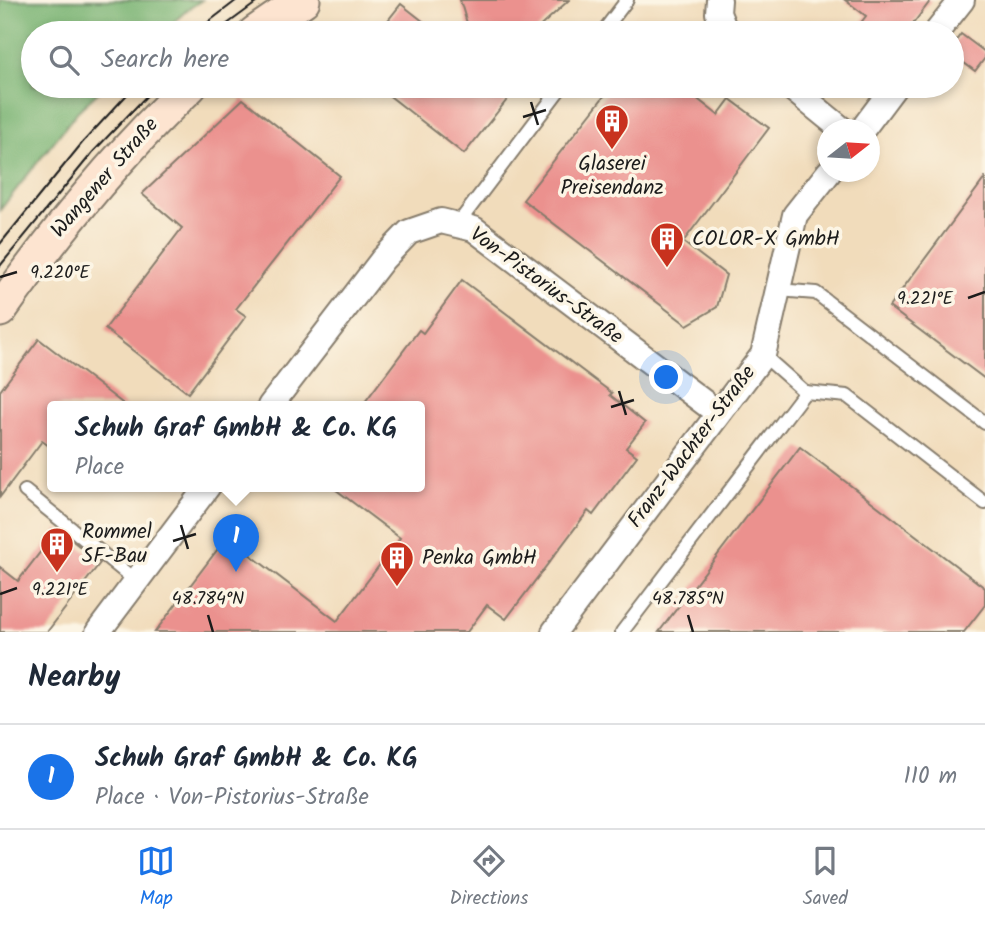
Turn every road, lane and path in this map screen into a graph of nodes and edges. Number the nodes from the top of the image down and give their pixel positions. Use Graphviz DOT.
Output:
graph roads {
  1 [pos="303,0"];
  2 [pos="627,0"];
  3 [pos="719,0"];
  4 [pos="961,0"];
  5 [pos="272,21"];
  6 [pos="611,21"];
  7 [pos="721,21"];
  8 [pos="945,21"];
  9 [pos="177,98"];
  10 [pos="553,98"];
  11 [pos="804,98"];
  12 [pos="886,98"];
  13 [pos="830,119"];
  14 [pos="870,119"];
  15 [pos="821,182"];
  16 [pos="457,225"];
  17 [pos="778,290"];
  18 [pos="0,310"];
  19 [pos="763,355"];
  20 [pos="805,392"];
  21 [pos="274,401"];
  22 [pos="718,413"];
  23 [pos="985,424"];
  24 [pos="25,491"];
  25 [pos="203,492"];
  26 [pos="985,503"];
  27 [pos="136,581"];
  28 [pos="98,632"];
  29 [pos="554,632"];
  30 [pos="622,632"];
  1 -- 5 [label="street"];
  2 -- 6 [label="lane"];
  3 -- 7 [label="street"];
  4 -- 8 [label="street"];
  9 -- 18 [label="street, Wangener Straße"];
  10 -- 16 [label="lane"];
  11 -- 13 [label="street"];
  12 -- 14 [label="street"];
  15 -- 17 [label="street, Franz-Wachter-Straße"];
  16 -- 21 [label="street, Von-Pistorius-Straße"];
  16 -- 22 [label="street, Von-Pistorius-Straße"];
  17 -- 19 [label="street, Franz-Wachter-Straße"];
  17 -- 23 [label="lane"];
  19 -- 20 [label="lane"];
  19 -- 22 [label="street, Franz-Wachter-Straße"];
  20 -- 26 [label="lane"];
  20 -- 30 [label="lane"];
  22 -- 29 [label="street, Franz-Wachter-Straße"];
  24 -- 27 [label="lane"];
  25 -- 27 [label="street"];
  27 -- 28 [label="street"];
}
